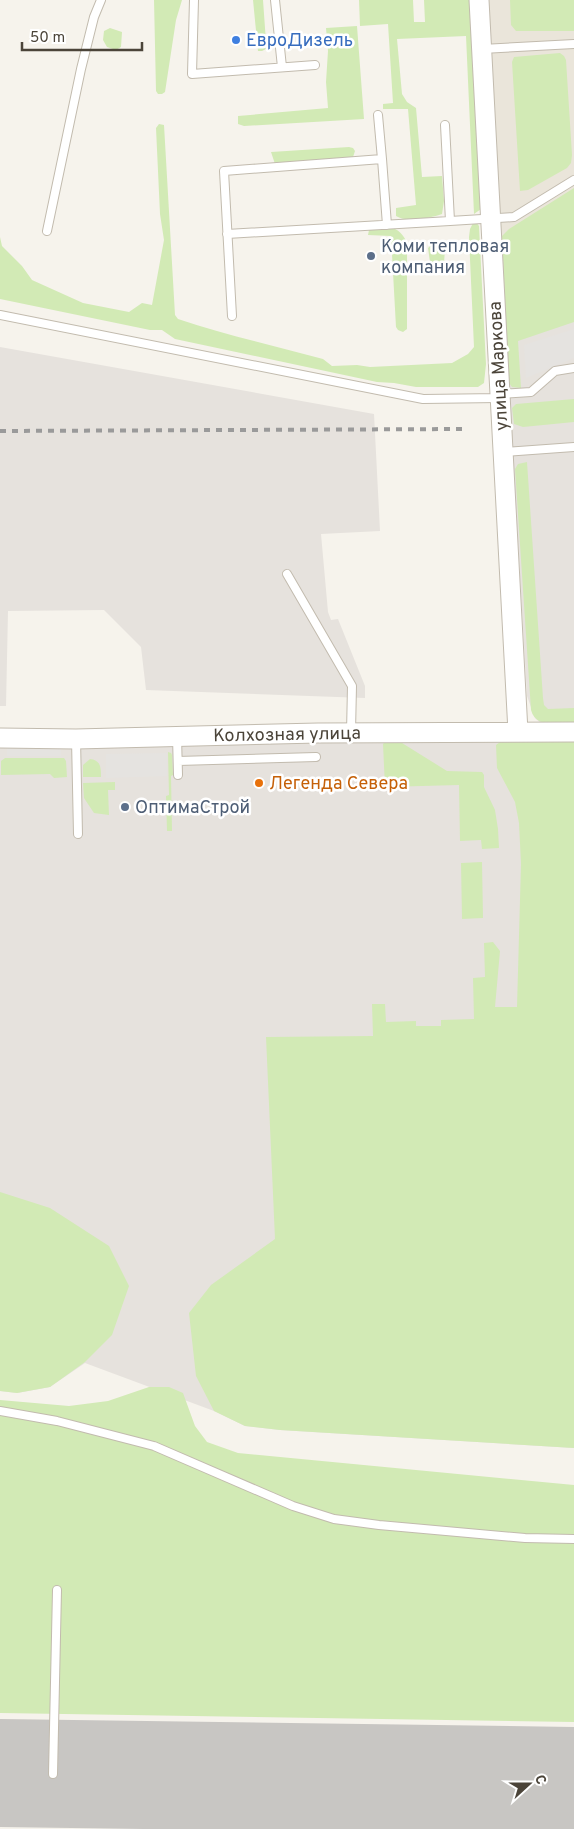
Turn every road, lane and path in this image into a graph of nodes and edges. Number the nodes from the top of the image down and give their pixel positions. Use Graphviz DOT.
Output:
graph roads {
  1 [pos="101,0"];
  2 [pos="194,0"];
  3 [pos="275,0"];
  4 [pos="479,0"];
  5 [pos="574,45"];
  6 [pos="482,49"];
  7 [pos="315,65"];
  8 [pos="282,67"];
  9 [pos="378,115"];
  10 [pos="445,125"];
  11 [pos="382,159"];
  12 [pos="574,180"];
  13 [pos="490,218"];
  14 [pos="450,221"];
  15 [pos="386,225"];
  16 [pos="47,231"];
  17 [pos="227,234"];
  18 [pos="0,315"];
  19 [pos="232,316"];
  20 [pos="574,368"];
  21 [pos="499,396"];
  22 [pos="574,447"];
  23 [pos="502,452"];
  24 [pos="287,574"];
  25 [pos="518,732"];
  26 [pos="574,732"];
  27 [pos="351,733"];
  28 [pos="177,736"];
  29 [pos="0,738"];
  30 [pos="76,739"];
  31 [pos="316,758"];
  32 [pos="178,761"];
  33 [pos="178,775"];
  34 [pos="78,834"];
  35 [pos="0,1411"];
  36 [pos="574,1539"];
  37 [pos="57,1590"];
  38 [pos="53,1774"];
  1 -- 16 [label="lane"];
  2 -- 8 [label="lane"];
  3 -- 8 [label="lane"];
  4 -- 6 [label="street, улица Маркова"];
  5 -- 6 [label="lane"];
  6 -- 13 [label="street, улица Маркова"];
  7 -- 8 [label="lane"];
  9 -- 11 [label="lane"];
  10 -- 14 [label="lane"];
  11 -- 15 [label="lane"];
  11 -- 17 [label="lane"];
  12 -- 13 [label="lane"];
  13 -- 14 [label="lane"];
  13 -- 21 [label="street, улица Маркова"];
  14 -- 15 [label="lane"];
  15 -- 17 [label="lane"];
  17 -- 19 [label="lane"];
  18 -- 21 [label="lane"];
  20 -- 21 [label="lane"];
  21 -- 23 [label="street, улица Маркова"];
  22 -- 23 [label="lane"];
  23 -- 25 [label="street, улица Маркова"];
  24 -- 27 [label="lane"];
  25 -- 26 [label="street, Колхозная улица"];
  25 -- 27 [label="street, Колхозная улица"];
  27 -- 28 [label="street, Колхозная улица"];
  28 -- 30 [label="street, Колхозная улица"];
  28 -- 32 [label="lane"];
  29 -- 30 [label="street, Колхозная улица"];
  30 -- 34 [label="lane"];
  31 -- 32 [label="lane"];
  32 -- 33 [label="lane"];
  35 -- 36 [label="lane"];
  37 -- 38 [label="lane"];
}
